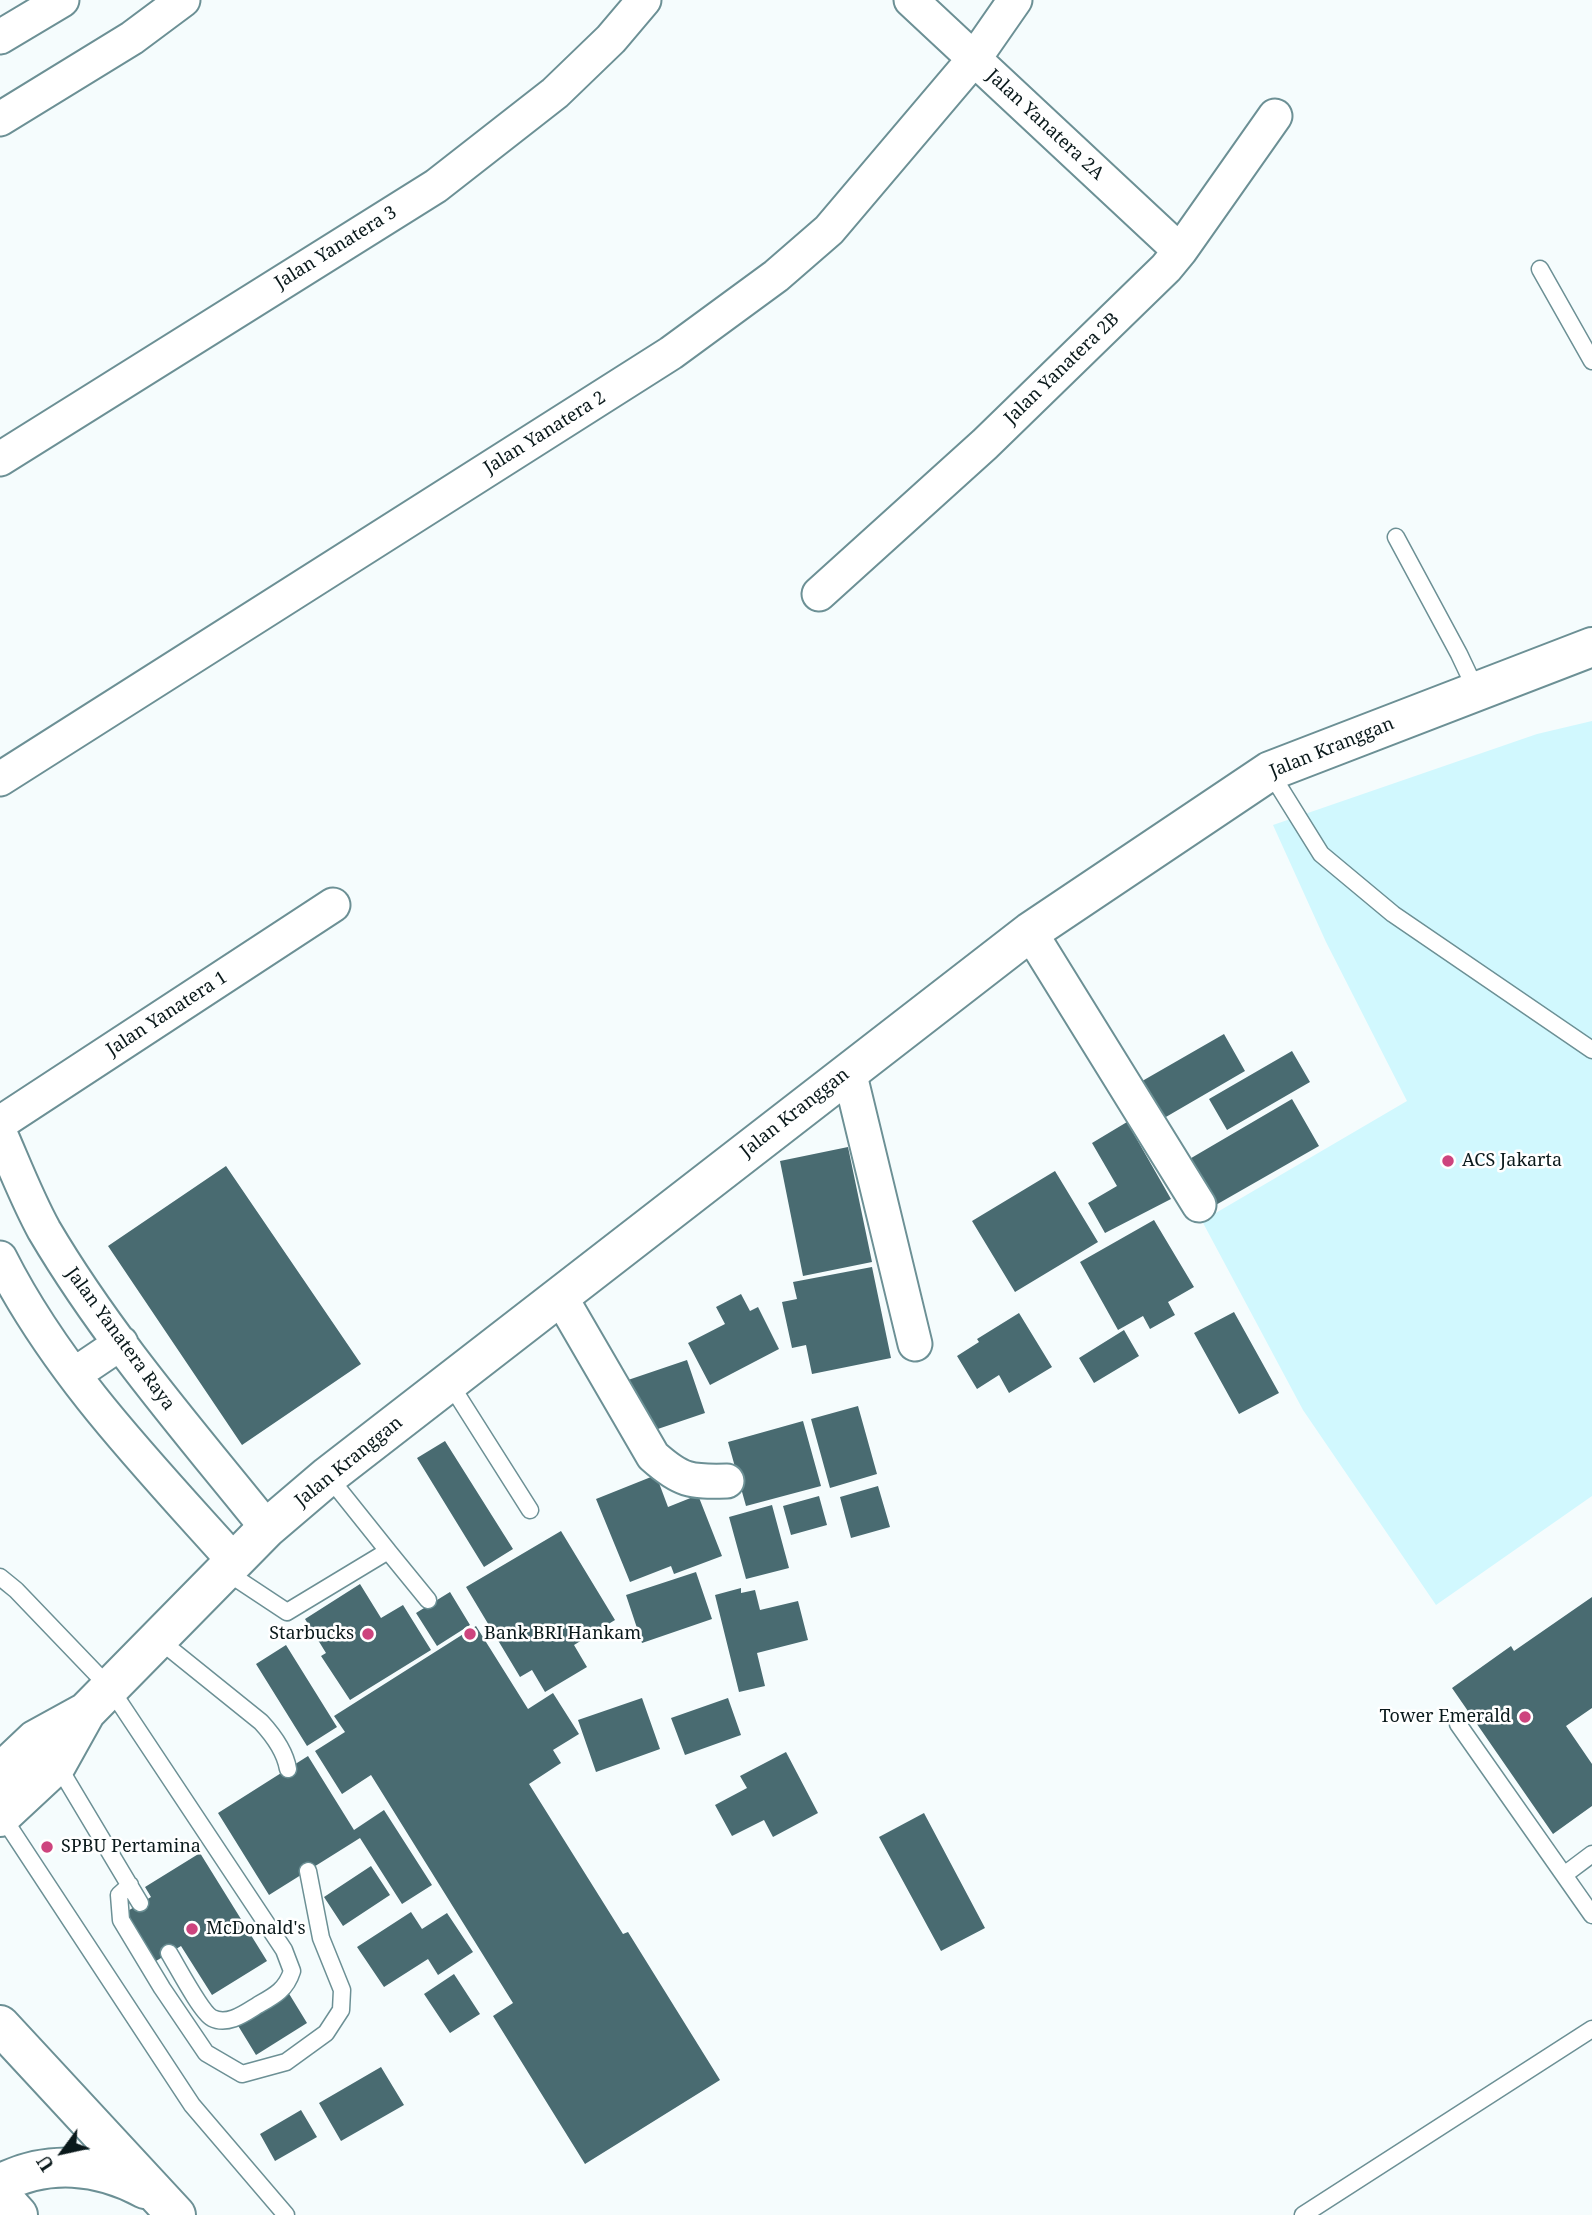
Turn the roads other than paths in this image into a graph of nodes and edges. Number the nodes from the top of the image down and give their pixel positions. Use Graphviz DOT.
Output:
graph roads {
  1 [pos="62,0"];
  2 [pos="183,0"];
  3 [pos="644,0"];
  4 [pos="911,0"];
  5 [pos="1015,0"];
  6 [pos="0,37"];
  7 [pos="974,59"];
  8 [pos="1275,116"];
  9 [pos="0,119"];
  10 [pos="1180,251"];
  11 [pos="1540,269"];
  12 [pos="1592,360"];
  13 [pos="0,459"];
  14 [pos="1396,537"];
  15 [pos="819,594"];
  16 [pos="1592,647"];
  17 [pos="1476,690"];
  18 [pos="1270,771"];
  19 [pos="0,779"];
  20 [pos="333,905"];
  21 [pos="1030,932"];
  22 [pos="1592,1050"];
  23 [pos="849,1071"];
  24 [pos="0,1123"];
  25 [pos="0,1133"];
  26 [pos="1199,1205"];
  27 [pos="0,1258"];
  28 [pos="560,1296"];
  29 [pos="121,1343"];
  30 [pos="915,1343"];
  31 [pos="75,1374"];
  32 [pos="449,1382"];
  33 [pos="328,1476"];
  34 [pos="727,1481"];
  35 [pos="530,1510"];
  36 [pos="267,1528"];
  37 [pos="388,1550"];
  38 [pos="229,1566"];
  39 [pos="0,1577"];
  40 [pos="428,1600"];
  41 [pos="158,1639"];
  42 [pos="98,1700"];
  43 [pos="1458,1724"];
  44 [pos="46,1752"];
  45 [pos="288,1769"];
  46 [pos="0,1773"];
  47 [pos="0,1815"];
  48 [pos="1592,1854"];
  49 [pos="308,1871"];
  50 [pos="1564,1875"];
  51 [pos="130,1885"];
  52 [pos="140,1903"];
  53 [pos="1592,1915"];
  54 [pos="169,1953"];
  55 [pos="0,2025"];
  56 [pos="1592,2029"];
  57 [pos="0,2183"];
  58 [pos="0,2195"];
  59 [pos="171,2210"];
  60 [pos="18,2215"];
  61 [pos="286,2215"];
  62 [pos="1305,2215"];
  1 -- 6 [label="street"];
  2 -- 9 [label="street"];
  3 -- 13 [label="street, Jalan Yanatera 3"];
  4 -- 7 [label="street, Jalan Yanatera 2A"];
  5 -- 7 [label="street, Jalan Yanatera 2"];
  7 -- 10 [label="street, Jalan Yanatera 2A"];
  7 -- 19 [label="street, Jalan Yanatera 2"];
  8 -- 10 [label="street, Jalan Yanatera 2B"];
  10 -- 15 [label="street, Jalan Yanatera 2B"];
  11 -- 12 [label="lane"];
  14 -- 17 [label="lane"];
  16 -- 17 [label="main road, Jalan Kranggan"];
  17 -- 18 [label="main road, Jalan Kranggan"];
  18 -- 21 [label="main road, Jalan Kranggan"];
  18 -- 22 [label="lane"];
  20 -- 24 [label="street, Jalan Yanatera 1"];
  21 -- 23 [label="main road, Jalan Kranggan"];
  21 -- 26 [label="street"];
  23 -- 28 [label="main road, Jalan Kranggan"];
  23 -- 30 [label="street"];
  25 -- 29 [label="street, Jalan Yanatera Raya"];
  27 -- 31 [label="street"];
  28 -- 32 [label="main road, Jalan Kranggan"];
  28 -- 34 [label="street"];
  29 -- 31 [label="street"];
  29 -- 36 [label="street, Jalan Yanatera Raya"];
  31 -- 38 [label="street"];
  32 -- 33 [label="main road, Jalan Kranggan"];
  32 -- 35 [label="lane"];
  33 -- 36 [label="main road, Jalan Kranggan"];
  33 -- 37 [label="lane"];
  36 -- 38 [label="main road, Jalan Kranggan"];
  37 -- 38 [label="lane"];
  37 -- 40 [label="lane"];
  38 -- 41 [label="main road, Jalan Kranggan"];
  39 -- 42 [label="lane"];
  41 -- 42 [label="main road, Jalan Kranggan"];
  41 -- 45 [label="lane"];
  42 -- 44 [label="main road, Jalan Kranggan"];
  42 -- 54 [label="lane"];
  43 -- 50 [label="lane"];
  44 -- 46 [label="main road, Jalan Kranggan"];
  44 -- 47 [label="main road, Jalan Kranggan"];
  44 -- 51 [label="lane"];
  47 -- 61 [label="lane"];
  48 -- 50 [label="lane"];
  49 -- 51 [label="lane"];
  50 -- 53 [label="lane"];
  51 -- 52 [label="lane"];
  55 -- 59 [label="main road"];
  56 -- 62 [label="lane"];
  57 -- 59 [label="main road"];
  58 -- 60 [label="main road"];
}
